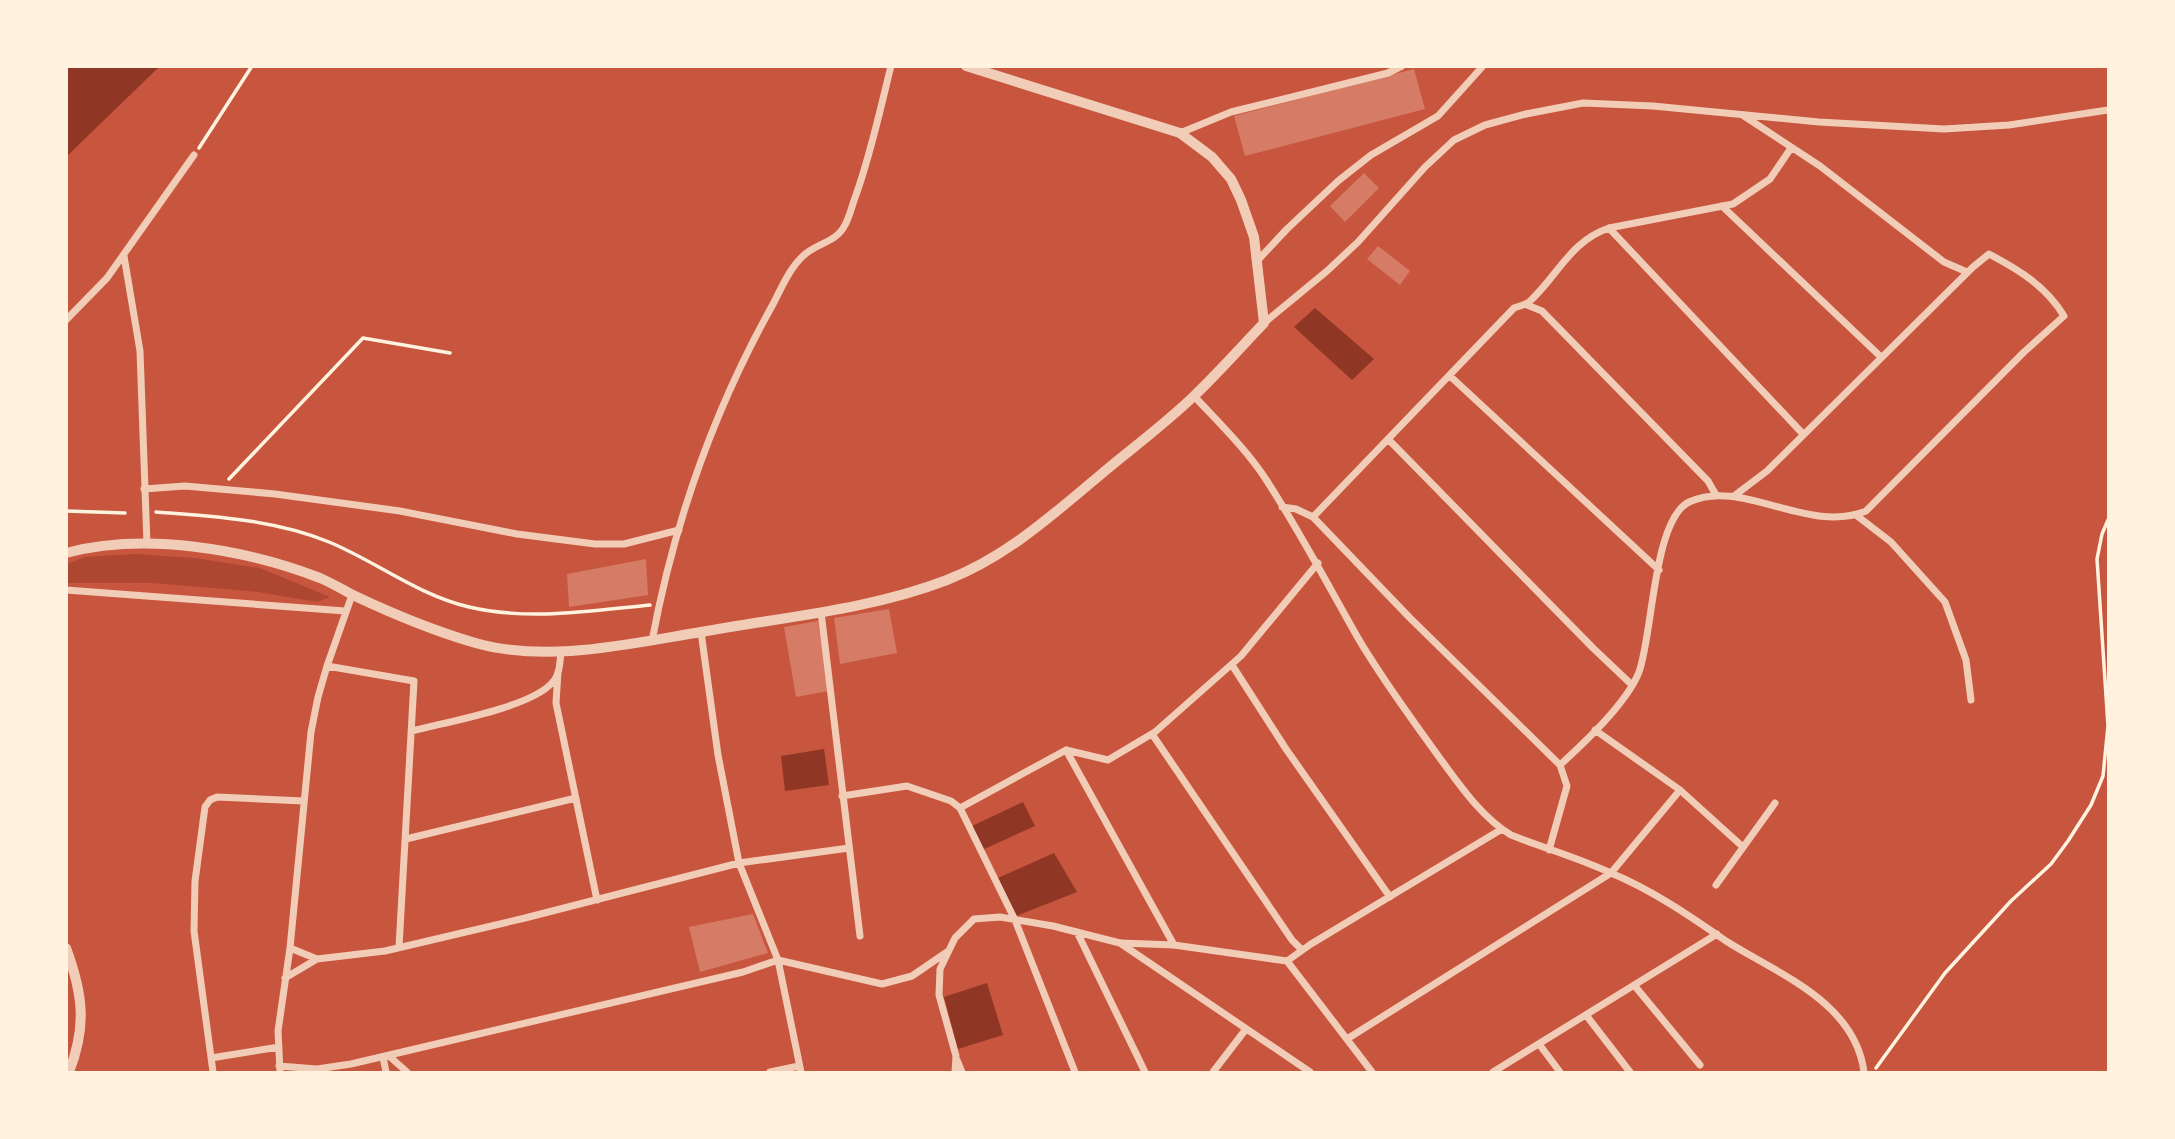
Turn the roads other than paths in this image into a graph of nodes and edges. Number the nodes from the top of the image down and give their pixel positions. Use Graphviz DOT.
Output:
graph roads {
  1 [pos="891,66"];
  2 [pos="966,66"];
  3 [pos="1402,66"];
  4 [pos="1483,66"];
  5 [pos="2109,110"];
  6 [pos="1743,115"];
  7 [pos="1180,133"];
  8 [pos="1791,148"];
  9 [pos="194,155"];
  10 [pos="1722,205"];
  11 [pos="1609,228"];
  12 [pos="124,256"];
  13 [pos="1257,261"];
  14 [pos="1970,269"];
  15 [pos="1527,304"];
  16 [pos="66,320"];
  17 [pos="1264,323"];
  18 [pos="1881,357"];
  19 [pos="1450,376"];
  20 [pos="1194,396"];
  21 [pos="1803,434"];
  22 [pos="1389,440"];
  23 [pos="144,489"];
  24 [pos="1716,495"];
  25 [pos="1734,496"];
  26 [pos="1282,507"];
  27 [pos="1856,515"];
  28 [pos="1313,517"];
  29 [pos="679,530"];
  30 [pos="147,544"];
  31 [pos="66,552"];
  32 [pos="1318,563"];
  33 [pos="1659,569"];
  34 [pos="66,590"];
  35 [pos="352,595"];
  36 [pos="345,611"];
  37 [pos="821,612"];
  38 [pos="701,632"];
  39 [pos="652,641"];
  40 [pos="561,651"];
  41 [pos="1232,665"];
  42 [pos="327,666"];
  43 [pos="558,672"];
  44 [pos="1632,685"];
  45 [pos="1971,700"];
  46 [pos="1595,730"];
  47 [pos="412,731"];
  48 [pos="1152,734"];
  49 [pos="1066,750"];
  50 [pos="1560,765"];
  51 [pos="1679,790"];
  52 [pos="842,796"];
  53 [pos="576,798"];
  54 [pos="304,801"];
  55 [pos="1775,803"];
  56 [pos="960,808"];
  57 [pos="1502,829"];
  58 [pos="406,839"];
  59 [pos="1743,847"];
  60 [pos="849,848"];
  61 [pos="1549,850"];
  62 [pos="739,863"];
  63 [pos="1611,873"];
  64 [pos="1716,885"];
  65 [pos="1390,897"];
  66 [pos="597,900"];
  67 [pos="1014,920"];
  68 [pos="1077,932"];
  69 [pos="1717,934"];
  70 [pos="860,936"];
  71 [pos="1120,943"];
  72 [pos="1174,945"];
  73 [pos="400,947"];
  74 [pos="66,948"];
  75 [pos="290,948"];
  76 [pos="1302,950"];
  77 [pos="947,952"];
  78 [pos="317,959"];
  79 [pos="778,960"];
  80 [pos="1287,961"];
  81 [pos="285,978"];
  82 [pos="1634,985"];
  83 [pos="1586,1015"];
  84 [pos="1247,1029"];
  85 [pos="1347,1039"];
  86 [pos="1539,1044"];
  87 [pos="279,1047"];
  88 [pos="386,1056"];
  89 [pos="956,1056"];
  90 [pos="211,1058"];
  91 [pos="1700,1065"];
  92 [pos="800,1069"];
  93 [pos="280,1070"];
  94 [pos="69,1073"];
  95 [pos="213,1073"];
  96 [pos="386,1073"];
  97 [pos="407,1073"];
  98 [pos="770,1073"];
  99 [pos="955,1073"];
  100 [pos="962,1073"];
  101 [pos="1075,1073"];
  102 [pos="1145,1073"];
  103 [pos="1213,1073"];
  104 [pos="1310,1073"];
  105 [pos="1372,1073"];
  106 [pos="1493,1073"];
  107 [pos="1560,1073"];
  108 [pos="1630,1073"];
  109 [pos="1864,1073"];
  1 -- 29 [label="street"];
  2 -- 7 [label="street"];
  3 -- 7 [label="street"];
  4 -- 13 [label="street"];
  5 -- 6 [label="street"];
  6 -- 8 [label="street"];
  6 -- 17 [label="street"];
  7 -- 13 [label="street"];
  8 -- 10 [label="street"];
  8 -- 14 [label="street"];
  9 -- 12 [label="street"];
  10 -- 11 [label="street"];
  10 -- 18 [label="street"];
  11 -- 15 [label="street"];
  11 -- 21 [label="street"];
  12 -- 16 [label="street"];
  12 -- 23 [label="street"];
  13 -- 17 [label="street"];
  14 -- 18 [label="street"];
  14 -- 27 [label="street"];
  15 -- 19 [label="street"];
  15 -- 24 [label="street"];
  17 -- 20 [label="street"];
  18 -- 21 [label="street"];
  19 -- 22 [label="street"];
  19 -- 33 [label="street"];
  20 -- 26 [label="street"];
  20 -- 37 [label="street"];
  21 -- 25 [label="street"];
  22 -- 28 [label="street"];
  22 -- 44 [label="street"];
  23 -- 29 [label="street"];
  23 -- 30 [label="street"];
  24 -- 25 [label="street"];
  24 -- 33 [label="street"];
  25 -- 27 [label="street"];
  26 -- 28 [label="street"];
  26 -- 32 [label="street"];
  27 -- 45 [label="street"];
  28 -- 50 [label="street"];
  29 -- 39 [label="street"];
  30 -- 31 [label="street"];
  30 -- 35 [label="street"];
  32 -- 41 [label="street"];
  32 -- 57 [label="street"];
  33 -- 44 [label="street"];
  34 -- 36 [label="street"];
  35 -- 36 [label="street"];
  35 -- 40 [label="street"];
  36 -- 42 [label="street"];
  37 -- 38 [label="street"];
  37 -- 52 [label="street"];
  38 -- 39 [label="street"];
  38 -- 62 [label="street"];
  39 -- 40 [label="street"];
  40 -- 43 [label="street"];
  41 -- 48 [label="street"];
  41 -- 65 [label="street"];
  42 -- 47 [label="street"];
  42 -- 54 [label="street"];
  43 -- 47 [label="street"];
  43 -- 53 [label="street"];
  44 -- 46 [label="street"];
  46 -- 50 [label="street"];
  46 -- 51 [label="street"];
  47 -- 58 [label="street"];
  48 -- 49 [label="street"];
  48 -- 76 [label="street"];
  49 -- 56 [label="street"];
  49 -- 72 [label="street"];
  50 -- 61 [label="street"];
  51 -- 59 [label="street"];
  51 -- 63 [label="street"];
  52 -- 56 [label="street"];
  52 -- 60 [label="street"];
  53 -- 58 [label="street"];
  53 -- 66 [label="street"];
  54 -- 75 [label="street"];
  54 -- 90 [label="street"];
  55 -- 59 [label="street"];
  56 -- 67 [label="street"];
  57 -- 61 [label="street"];
  57 -- 65 [label="street"];
  58 -- 73 [label="street"];
  59 -- 64 [label="street"];
  60 -- 62 [label="street"];
  60 -- 70 [label="street"];
  61 -- 63 [label="street"];
  62 -- 66 [label="street"];
  62 -- 79 [label="street"];
  63 -- 69 [label="street"];
  63 -- 85 [label="street"];
  65 -- 76 [label="street"];
  66 -- 73 [label="street"];
  67 -- 68 [label="street"];
  67 -- 77 [label="street"];
  67 -- 101 [label="street"];
  68 -- 71 [label="street"];
  68 -- 102 [label="street"];
  69 -- 82 [label="street"];
  69 -- 109 [label="street"];
  71 -- 72 [label="street"];
  71 -- 84 [label="street"];
  72 -- 80 [label="street"];
  73 -- 78 [label="street"];
  74 -- 94 [label="street"];
  75 -- 78 [label="street"];
  75 -- 81 [label="street"];
  76 -- 80 [label="street"];
  77 -- 79 [label="street"];
  77 -- 89 [label="street"];
  78 -- 81 [label="street"];
  79 -- 88 [label="street"];
  79 -- 92 [label="street"];
  80 -- 85 [label="street"];
  81 -- 87 [label="street"];
  82 -- 83 [label="street"];
  82 -- 91 [label="street"];
  83 -- 86 [label="street"];
  83 -- 108 [label="street"];
  84 -- 103 [label="street"];
  84 -- 104 [label="street"];
  85 -- 105 [label="street"];
  86 -- 106 [label="street"];
  86 -- 107 [label="street"];
  87 -- 90 [label="street"];
  87 -- 93 [label="street"];
  88 -- 93 [label="street"];
  88 -- 96 [label="street"];
  88 -- 97 [label="street"];
  89 -- 99 [label="street"];
  89 -- 100 [label="street"];
  90 -- 95 [label="street"];
  92 -- 98 [label="street"];
}
